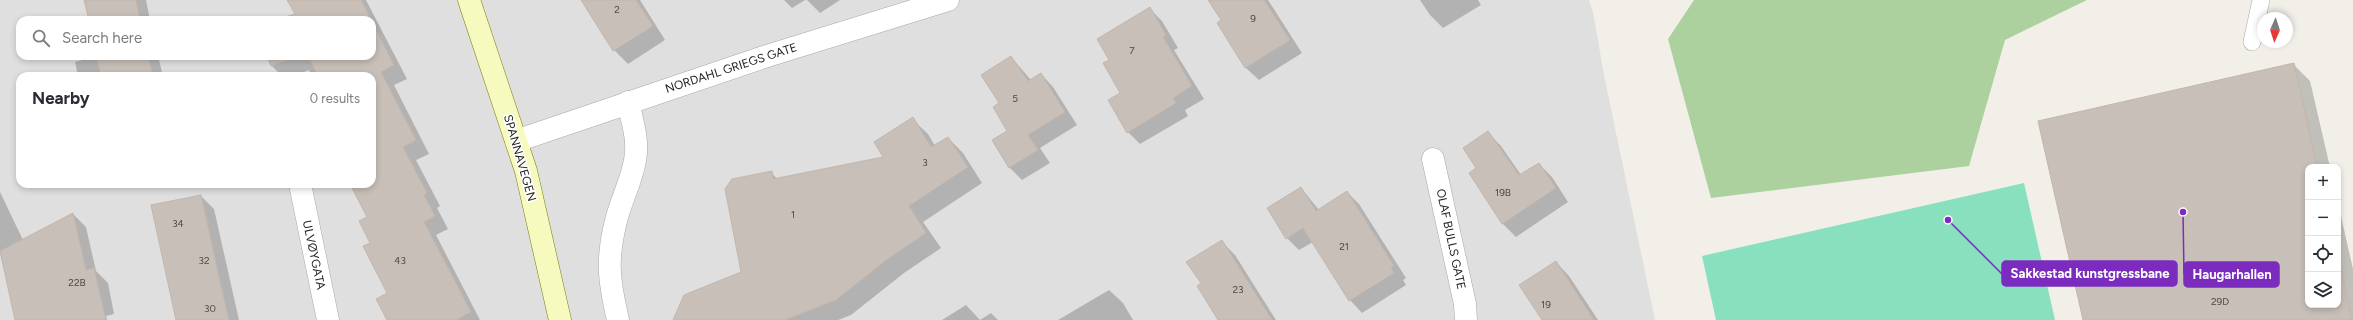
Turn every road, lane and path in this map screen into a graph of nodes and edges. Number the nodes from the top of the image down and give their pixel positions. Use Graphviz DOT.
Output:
graph roads {
  1 [pos="469,0"];
  2 [pos="948,0"];
  3 [pos="2260,0"];
  4 [pos="2252,42"];
  5 [pos="628,102"];
  6 [pos="516,142"];
  7 [pos="1433,159"];
  8 [pos="301,189"];
  9 [pos="328,320"];
  10 [pos="560,320"];
  11 [pos="618,320"];
  12 [pos="1466,320"];
  1 -- 6 [label="main road, SPANNAVEGEN"];
  2 -- 5 [label="street, NORDAHL GRIEGS GATE"];
  3 -- 4 [label="lane"];
  5 -- 6 [label="street, NORDAHL GRIEGS GATE"];
  5 -- 11 [label="street"];
  6 -- 10 [label="main road, SPANNAVEGEN"];
  7 -- 12 [label="street, OLAF BULLS GATE"];
  8 -- 9 [label="street, ULVØYGATA"];
}
